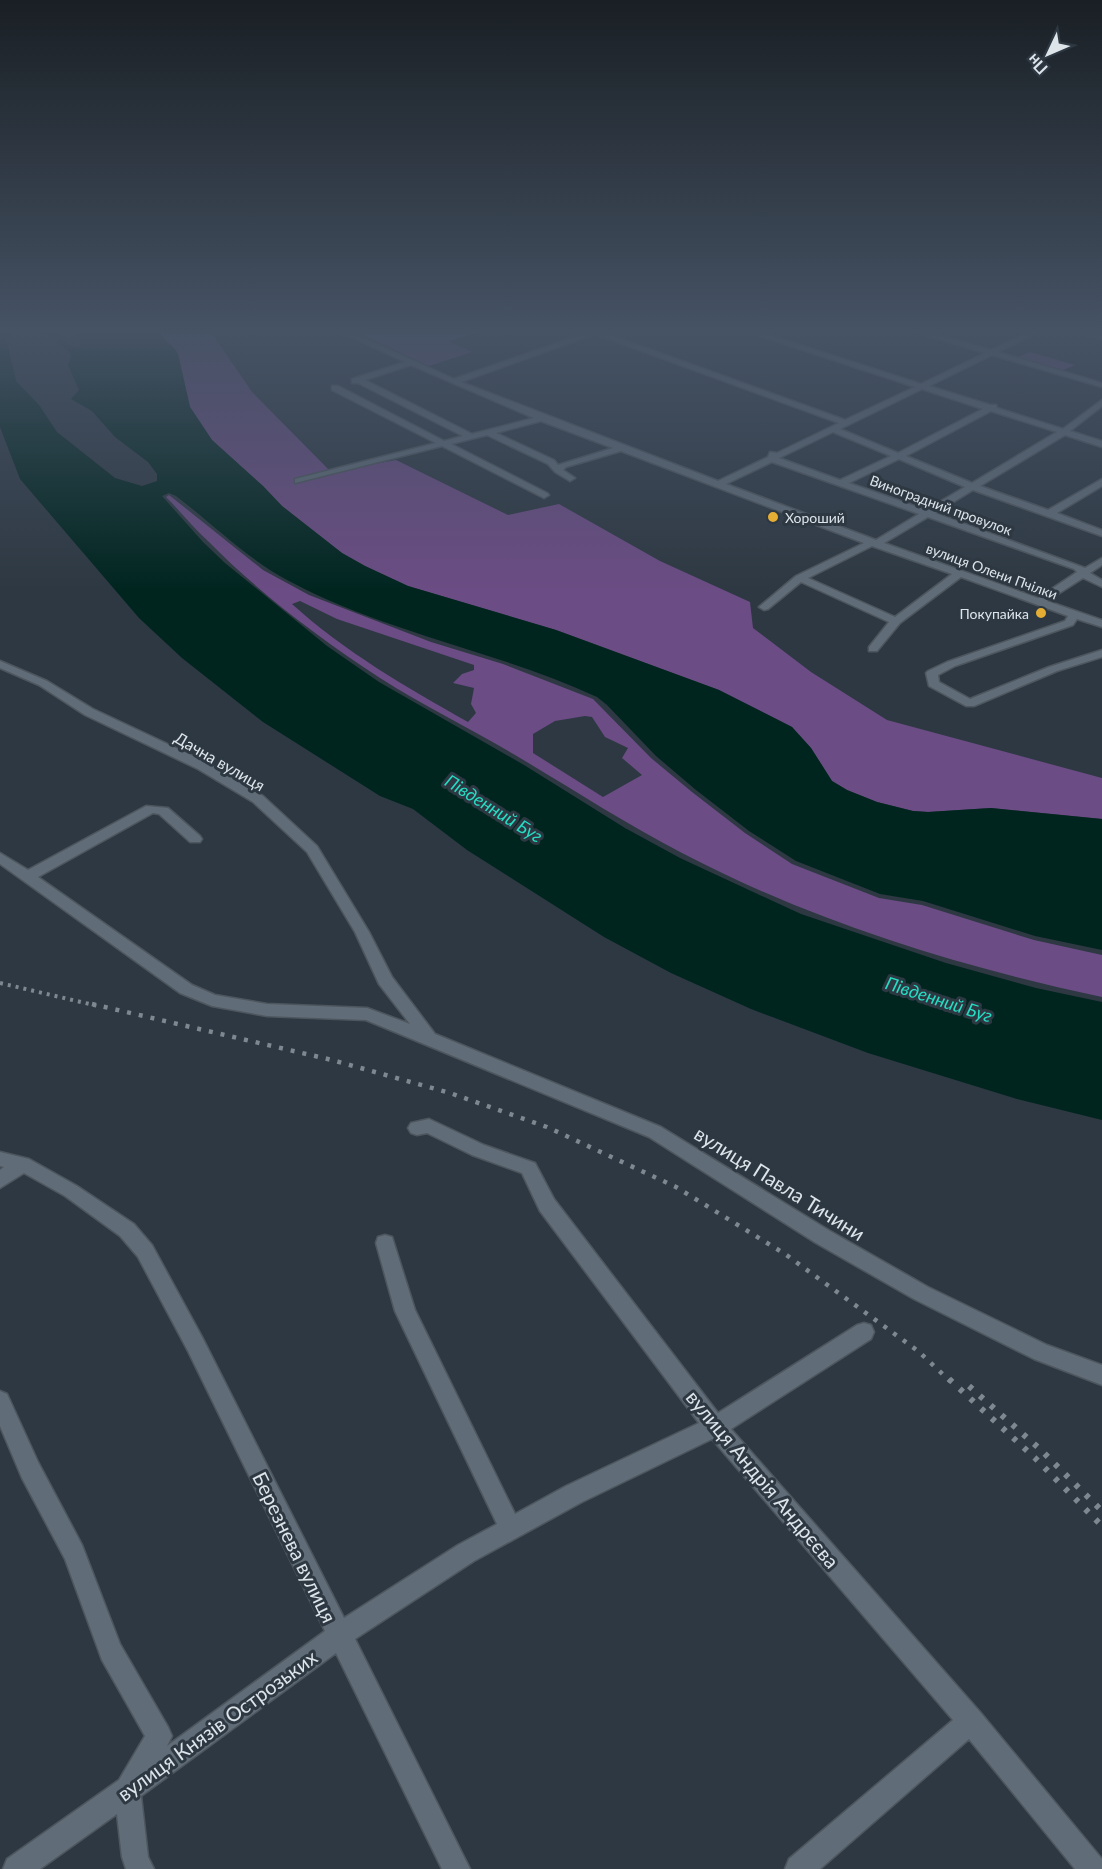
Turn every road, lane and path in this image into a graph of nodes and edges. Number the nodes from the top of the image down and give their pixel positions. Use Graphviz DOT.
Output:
graph roads {
  1 [pos="389,416"];
  2 [pos="431,416"];
  3 [pos="538,416"];
  4 [pos="827,416"];
  5 [pos="860,416"];
  6 [pos="975,416"];
  7 [pos="1019,416"];
  8 [pos="1084,416"];
  9 [pos="542,418"];
  10 [pos="846,423"];
  11 [pos="833,429"];
  12 [pos="1064,432"];
  13 [pos="490,433"];
  14 [pos="472,437"];
  15 [pos="1102,444"];
  16 [pos="444,445"];
  17 [pos="622,448"];
  18 [pos="899,456"];
  19 [pos="772,457"];
  20 [pos="558,470"];
  21 [pos="570,478"];
  22 [pos="298,481"];
  23 [pos="1102,482"];
  24 [pos="718,484"];
  25 [pos="839,484"];
  26 [pos="974,487"];
  27 [pos="544,495"];
  28 [pos="1049,514"];
  29 [pos="927,515"];
  30 [pos="1102,532"];
  31 [pos="874,543"];
  32 [pos="1102,561"];
  33 [pos="960,573"];
  34 [pos="1083,573"];
  35 [pos="800,578"];
  36 [pos="1102,584"];
  37 [pos="1038,602"];
  38 [pos="764,608"];
  39 [pos="1074,615"];
  40 [pos="896,621"];
  41 [pos="1102,624"];
  42 [pos="873,649"];
  43 [pos="1102,653"];
  44 [pos="0,664"];
  45 [pos="195,839"];
  46 [pos="0,857"];
  47 [pos="27,877"];
  48 [pos="429,1038"];
  49 [pos="417,1128"];
  50 [pos="0,1159"];
  51 [pos="23,1164"];
  52 [pos="0,1180"];
  53 [pos="385,1243"];
  54 [pos="864,1332"];
  55 [pos="1102,1375"];
  56 [pos="0,1401"];
  57 [pos="715,1427"];
  58 [pos="510,1527"];
  59 [pos="338,1636"];
  60 [pos="971,1721"];
  61 [pos="127,1791"];
  62 [pos="17,1869"];
  63 [pos="140,1869"];
  64 [pos="456,1869"];
  65 [pos="799,1869"];
  66 [pos="1092,1869"];
  1 -- 16 [label="street"];
  2 -- 14 [label="street"];
  3 -- 9 [label="street, вулиця Олени Пчілки"];
  4 -- 10 [label="street"];
  5 -- 10 [label="street"];
  6 -- 18 [label="street"];
  7 -- 12 [label="street"];
  8 -- 12 [label="street"];
  9 -- 13 [label="street"];
  9 -- 17 [label="street, вулиця Олени Пчілки"];
  10 -- 11 [label="street"];
  11 -- 18 [label="street"];
  11 -- 19 [label="street"];
  12 -- 15 [label="street"];
  12 -- 26 [label="street"];
  13 -- 14 [label="street"];
  13 -- 20 [label="street"];
  14 -- 16 [label="street"];
  16 -- 22 [label="street"];
  16 -- 27 [label="street"];
  17 -- 20 [label="street"];
  17 -- 24 [label="street, вулиця Олени Пчілки"];
  18 -- 25 [label="street"];
  18 -- 26 [label="street"];
  19 -- 24 [label="street"];
  19 -- 25 [label="street, Виноградний провулок"];
  20 -- 21 [label="street"];
  23 -- 28 [label="street"];
  24 -- 31 [label="street, вулиця Олени Пчілки"];
  25 -- 29 [label="street, Виноградний провулок"];
  26 -- 28 [label="street"];
  26 -- 29 [label="street"];
  28 -- 30 [label="street"];
  29 -- 31 [label="street"];
  29 -- 34 [label="street, Виноградний провулок"];
  31 -- 33 [label="street, вулиця Олени Пчілки"];
  31 -- 35 [label="street"];
  32 -- 34 [label="street"];
  33 -- 37 [label="street, вулиця Олени Пчілки"];
  33 -- 40 [label="street"];
  34 -- 36 [label="street, Виноградний провулок"];
  34 -- 37 [label="street"];
  35 -- 38 [label="street"];
  35 -- 40 [label="street"];
  37 -- 39 [label="street, вулиця Олени Пчілки"];
  39 -- 41 [label="street, вулиця Олени Пчілки"];
  39 -- 43 [label="street"];
  40 -- 42 [label="street"];
  44 -- 48 [label="street, Дачна вулиця"];
  45 -- 47 [label="street"];
  46 -- 47 [label="street, вулиця Павла Тичини"];
  47 -- 48 [label="street, вулиця Павла Тичини"];
  48 -- 55 [label="street, вулиця Павла Тичини"];
  49 -- 57 [label="street, вулиця Андрія Андрєєва"];
  50 -- 51 [label="street, Березнева вулиця"];
  51 -- 52 [label="street"];
  51 -- 59 [label="street, Березнева вулиця"];
  53 -- 58 [label="street"];
  54 -- 57 [label="street, вулиця Князів Острозьких"];
  56 -- 61 [label="street"];
  57 -- 58 [label="street, вулиця Князів Острозьких"];
  57 -- 60 [label="street, вулиця Андрія Андрєєва"];
  58 -- 59 [label="street, вулиця Князів Острозьких"];
  59 -- 61 [label="street, вулиця Князів Острозьких"];
  59 -- 64 [label="street, Березнева вулиця"];
  60 -- 65 [label="street"];
  60 -- 66 [label="street, вулиця Андрія Андрєєва"];
  61 -- 62 [label="street, вулиця Князів Острозьких"];
  61 -- 63 [label="street"];
}
